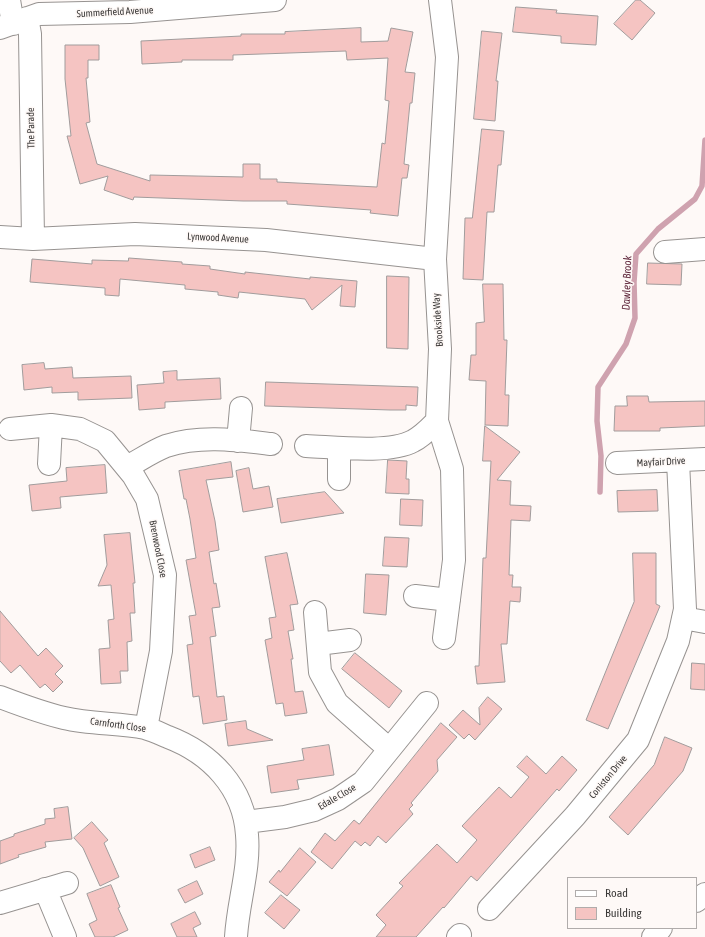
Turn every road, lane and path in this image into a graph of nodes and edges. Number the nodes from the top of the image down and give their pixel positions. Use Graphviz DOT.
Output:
graph roads {
  1 [pos="10,0"];
  2 [pos="275,0"];
  3 [pos="440,0"];
  4 [pos="13,23"];
  5 [pos="0,237"];
  6 [pos="33,239"];
  7 [pos="705,249"];
  8 [pos="665,252"];
  9 [pos="435,259"];
  10 [pos="241,408"];
  11 [pos="437,421"];
  12 [pos="51,425"];
  13 [pos="10,430"];
  14 [pos="238,441"];
  15 [pos="271,444"];
  16 [pos="306,446"];
  17 [pos="339,448"];
  18 [pos="705,459"];
  19 [pos="678,461"];
  20 [pos="49,464"];
  21 [pos="617,464"];
  22 [pos="127,467"];
  23 [pos="339,479"];
  24 [pos="415,596"];
  25 [pos="449,600"];
  26 [pos="315,612"];
  27 [pos="683,618"];
  28 [pos="705,622"];
  29 [pos="444,638"];
  30 [pos="350,640"];
  31 [pos="318,644"];
  32 [pos="0,697"];
  33 [pos="427,703"];
  34 [pos="146,728"];
  35 [pos="389,749"];
  36 [pos="246,822"];
  37 [pos="67,883"];
  38 [pos="45,889"];
  39 [pos="705,894"];
  40 [pos="697,900"];
  41 [pos="0,903"];
  42 [pos="489,909"];
  43 [pos="660,929"];
  44 [pos="64,937"];
  45 [pos="236,937"];
  46 [pos="653,937"];
  1 -- 4 [label="street, The Parade"];
  2 -- 4 [label="street, Summerfield Avenue"];
  3 -- 9 [label="street, Brookside Way"];
  4 -- 6 [label="street, The Parade"];
  5 -- 6 [label="street, Lynwood Avenue"];
  6 -- 9 [label="street, Lynwood Avenue"];
  7 -- 8 [label="street"];
  9 -- 11 [label="street, Brookside Way"];
  10 -- 14 [label="street"];
  11 -- 17 [label="street"];
  11 -- 25 [label="street, Brookside Way"];
  12 -- 13 [label="street, Brenwood Close"];
  12 -- 20 [label="street"];
  12 -- 22 [label="street, Brenwood Close"];
  14 -- 15 [label="street"];
  14 -- 22 [label="street"];
  16 -- 17 [label="street"];
  17 -- 23 [label="street"];
  18 -- 19 [label="street, Mayfair Drive"];
  19 -- 21 [label="street, Mayfair Drive"];
  19 -- 27 [label="street, Coniston Drive"];
  22 -- 34 [label="street, Brenwood Close"];
  24 -- 25 [label="street"];
  25 -- 29 [label="street, Brookside Way"];
  26 -- 31 [label="street"];
  27 -- 28 [label="street"];
  27 -- 42 [label="street, Coniston Drive"];
  30 -- 31 [label="street"];
  31 -- 35 [label="street"];
  32 -- 34 [label="street, Carnforth Close"];
  33 -- 35 [label="street, Edale Close"];
  34 -- 36 [label="street, Carnforth Close"];
  35 -- 36 [label="street, Edale Close"];
  36 -- 45 [label="street, Carnforth Close"];
  37 -- 38 [label="street"];
  38 -- 41 [label="street"];
  38 -- 44 [label="street"];
  39 -- 40 [label="street"];
  43 -- 46 [label="street"];
}
